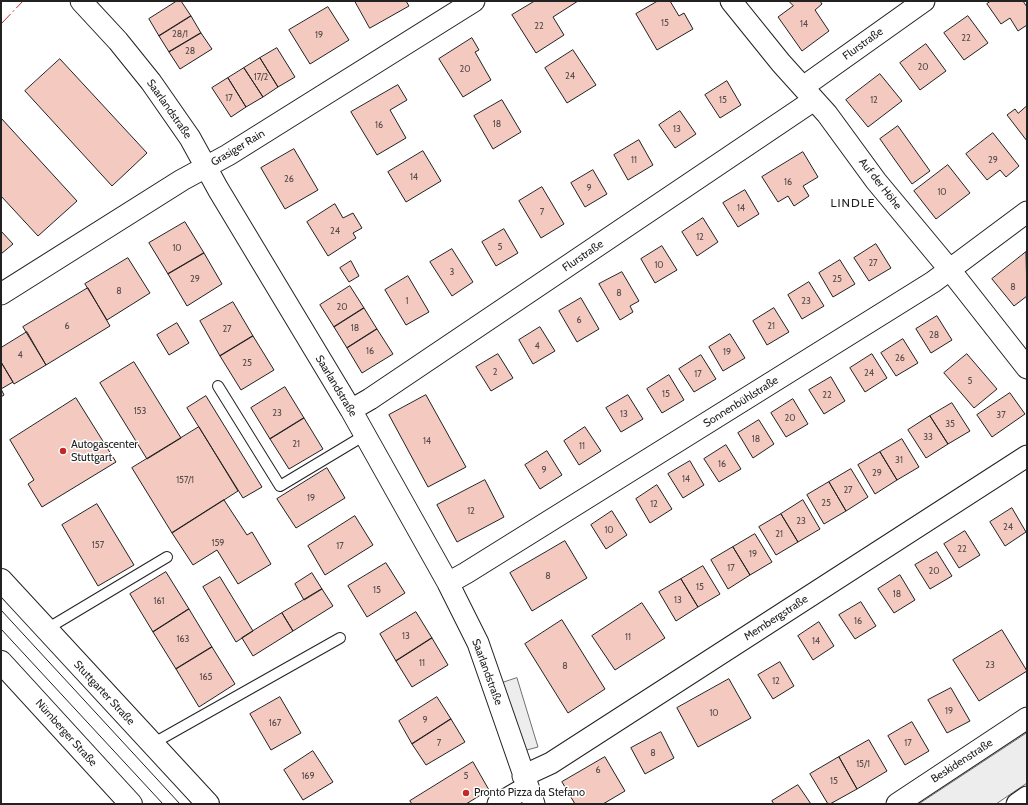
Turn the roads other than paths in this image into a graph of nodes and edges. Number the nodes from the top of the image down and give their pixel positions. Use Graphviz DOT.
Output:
graph roads {
  1 [pos="81,1"];
  2 [pos="474,1"];
  3 [pos="732,1"];
  4 [pos="924,1"];
  5 [pos="808,94"];
  6 [pos="206,167"];
  7 [pos="1027,212"];
  8 [pos="950,270"];
  9 [pos="1,294"];
  10 [pos="1027,368"];
  11 [pos="218,386"];
  12 [pos="351,410"];
  13 [pos="365,435"];
  14 [pos="1027,456"];
  15 [pos="167,557"];
  16 [pos="1,580"];
  17 [pos="448,583"];
  18 [pos="45,630"];
  19 [pos="340,638"];
  20 [pos="1,662"];
  21 [pos="1027,718"];
  22 [pos="152,744"];
  23 [pos="528,789"];
  24 [pos="1027,797"];
  25 [pos="131,804"];
  26 [pos="208,804"];
  27 [pos="498,804"];
  28 [pos="897,804"];
  29 [pos="1017,804"];
  1 -- 6 [label="street, Saarlandstraße"];
  2 -- 6 [label="street, Grasiger Rain"];
  3 -- 5 [label="street, Auf der Höhe"];
  4 -- 5 [label="street, Flurstraße"];
  5 -- 8 [label="street, Auf der Höhe"];
  5 -- 12 [label="street, Flurstraße"];
  6 -- 9 [label="street, Grasiger Rain"];
  6 -- 12 [label="street, Saarlandstraße"];
  7 -- 8 [label="street, Sonnenbühlstraße"];
  8 -- 10 [label="street, Auf der Höhe"];
  8 -- 17 [label="street, Sonnenbühlstraße"];
  11 -- 13 [label="lane"];
  12 -- 13 [label="street, Saarlandstraße"];
  13 -- 17 [label="street, Saarlandstraße"];
  14 -- 23 [label="street, Membergstraße"];
  15 -- 18 [label="lane"];
  16 -- 18 [label="main road, Stuttgarter Straße"];
  17 -- 23 [label="street, Saarlandstraße"];
  18 -- 22 [label="main road, Stuttgarter Straße"];
  19 -- 22 [label="lane"];
  20 -- 25 [label="main road, Nürnberger Straße"];
  21 -- 28 [label="street, Beskidenstraße"];
  22 -- 26 [label="main road, Stuttgarter Straße"];
  23 -- 27 [label="street, Membergstraße"];
  24 -- 29 [label="street"];
}
